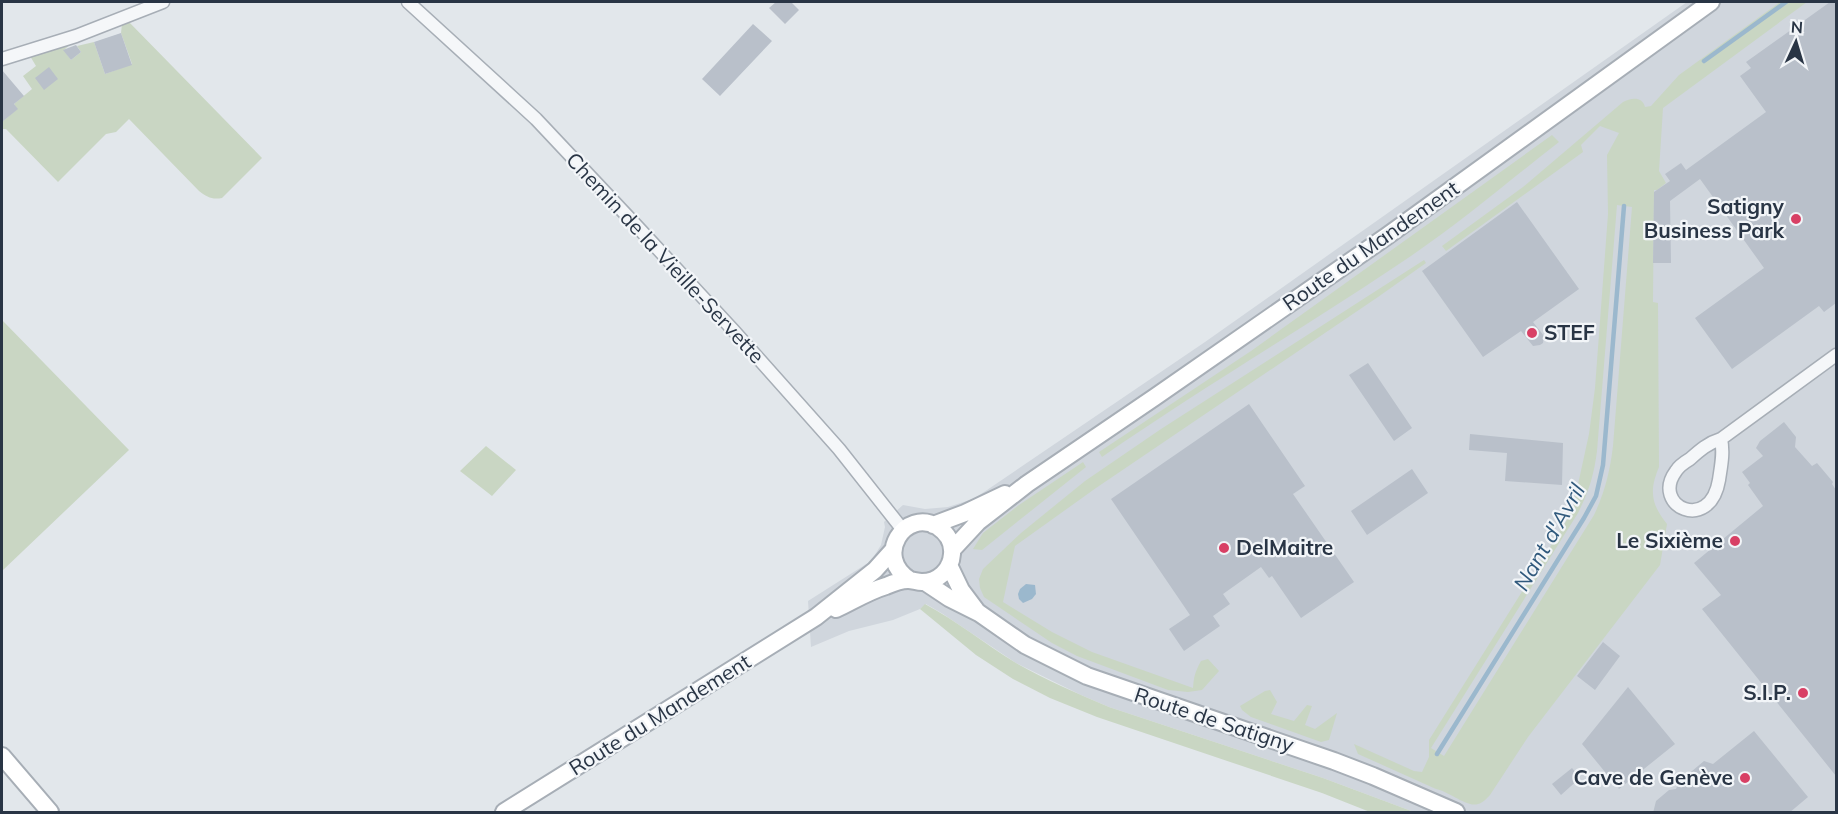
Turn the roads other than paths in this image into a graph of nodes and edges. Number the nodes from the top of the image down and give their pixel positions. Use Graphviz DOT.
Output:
graph roads {
  1 [pos="163,2"];
  2 [pos="408,2"];
  3 [pos="1711,2"];
  4 [pos="2,59"];
  5 [pos="1836,355"];
  6 [pos="1721,439"];
  7 [pos="1027,483"];
  8 [pos="933,525"];
  9 [pos="903,530"];
  10 [pos="893,550"];
  11 [pos="951,558"];
  12 [pos="918,581"];
  13 [pos="979,613"];
  14 [pos="816,617"];
  15 [pos="2,756"];
  16 [pos="50,813"];
  17 [pos="504,813"];
  18 [pos="1456,813"];
  1 -- 4 [label="street"];
  2 -- 9 [label="street, Chemin de la Vieille-Servette"];
  3 -- 7 [label="main road, Route du Mandement"];
  5 -- 6 [label="street"];
  6 -- 6 [label="street"];
  7 -- 8 [label="main road, Route du Mandement"];
  7 -- 11 [label="main road, Route du Mandement"];
  8 -- 9 [label="main road"];
  8 -- 11 [label="main road"];
  9 -- 10 [label="main road"];
  10 -- 12 [label="main road"];
  10 -- 14 [label="main road, Route du Mandement"];
  11 -- 12 [label="main road"];
  11 -- 13 [label="main road, Route de Satigny"];
  12 -- 13 [label="main road, Route de Satigny"];
  12 -- 14 [label="main road, Route du Mandement"];
  13 -- 18 [label="main road, Route de Satigny"];
  14 -- 17 [label="main road, Route du Mandement"];
  15 -- 16 [label="main road"];
}
